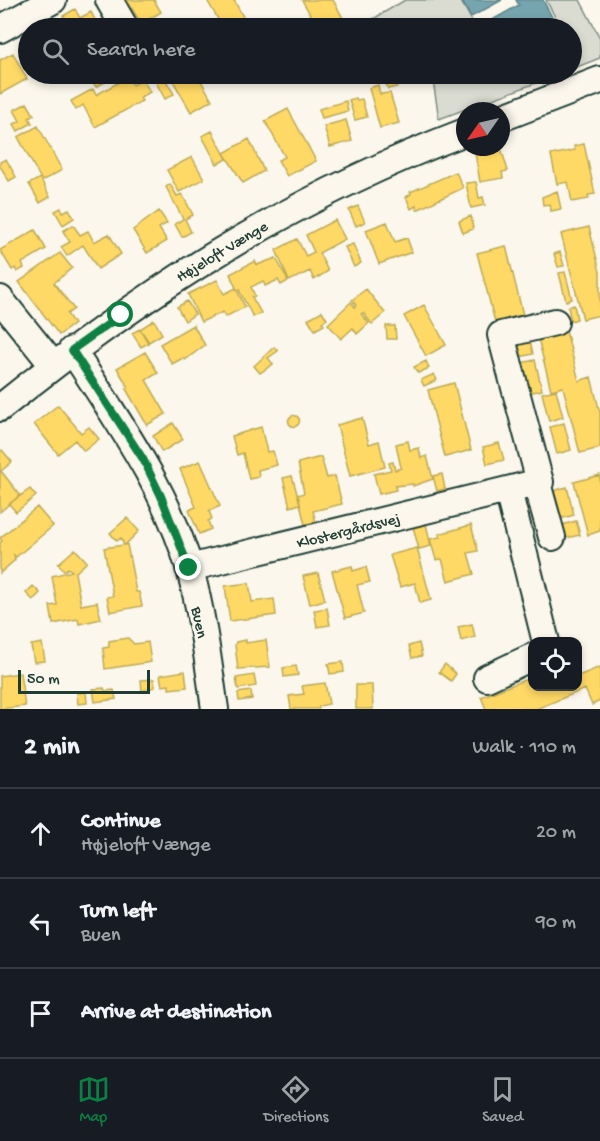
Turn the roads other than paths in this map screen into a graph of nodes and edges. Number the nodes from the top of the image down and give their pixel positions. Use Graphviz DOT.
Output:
graph roads {
  1 [pos="53,0"];
  2 [pos="109,0"];
  3 [pos="20,18"];
  4 [pos="119,18"];
  5 [pos="18,19"];
  6 [pos="0,29"];
  7 [pos="600,80"];
  8 [pos="510,115"];
  9 [pos="456,135"];
  10 [pos="0,299"];
  11 [pos="555,322"];
  12 [pos="63,357"];
  13 [pos="0,408"];
  14 [pos="537,483"];
  15 [pos="508,490"];
  16 [pos="552,537"];
  17 [pos="189,568"];
  18 [pos="545,637"];
  19 [pos="528,659"];
  20 [pos="487,678"];
  21 [pos="215,709"];
  1 -- 3 [label="street"];
  2 -- 4 [label="street"];
  5 -- 6 [label="street"];
  7 -- 8 [label="street"];
  9 -- 12 [label="street, Højeloft Vænge"];
  10 -- 12 [label="street, Buen"];
  11 -- 14 [label="street"];
  12 -- 13 [label="street, Højeloft Vænge"];
  12 -- 17 [label="street, Buen"];
  14 -- 15 [label="street, Klostergårdsvej"];
  14 -- 16 [label="street"];
  15 -- 17 [label="street, Klostergårdsvej"];
  15 -- 18 [label="street"];
  17 -- 21 [label="street, Buen"];
  19 -- 20 [label="street"];
}
